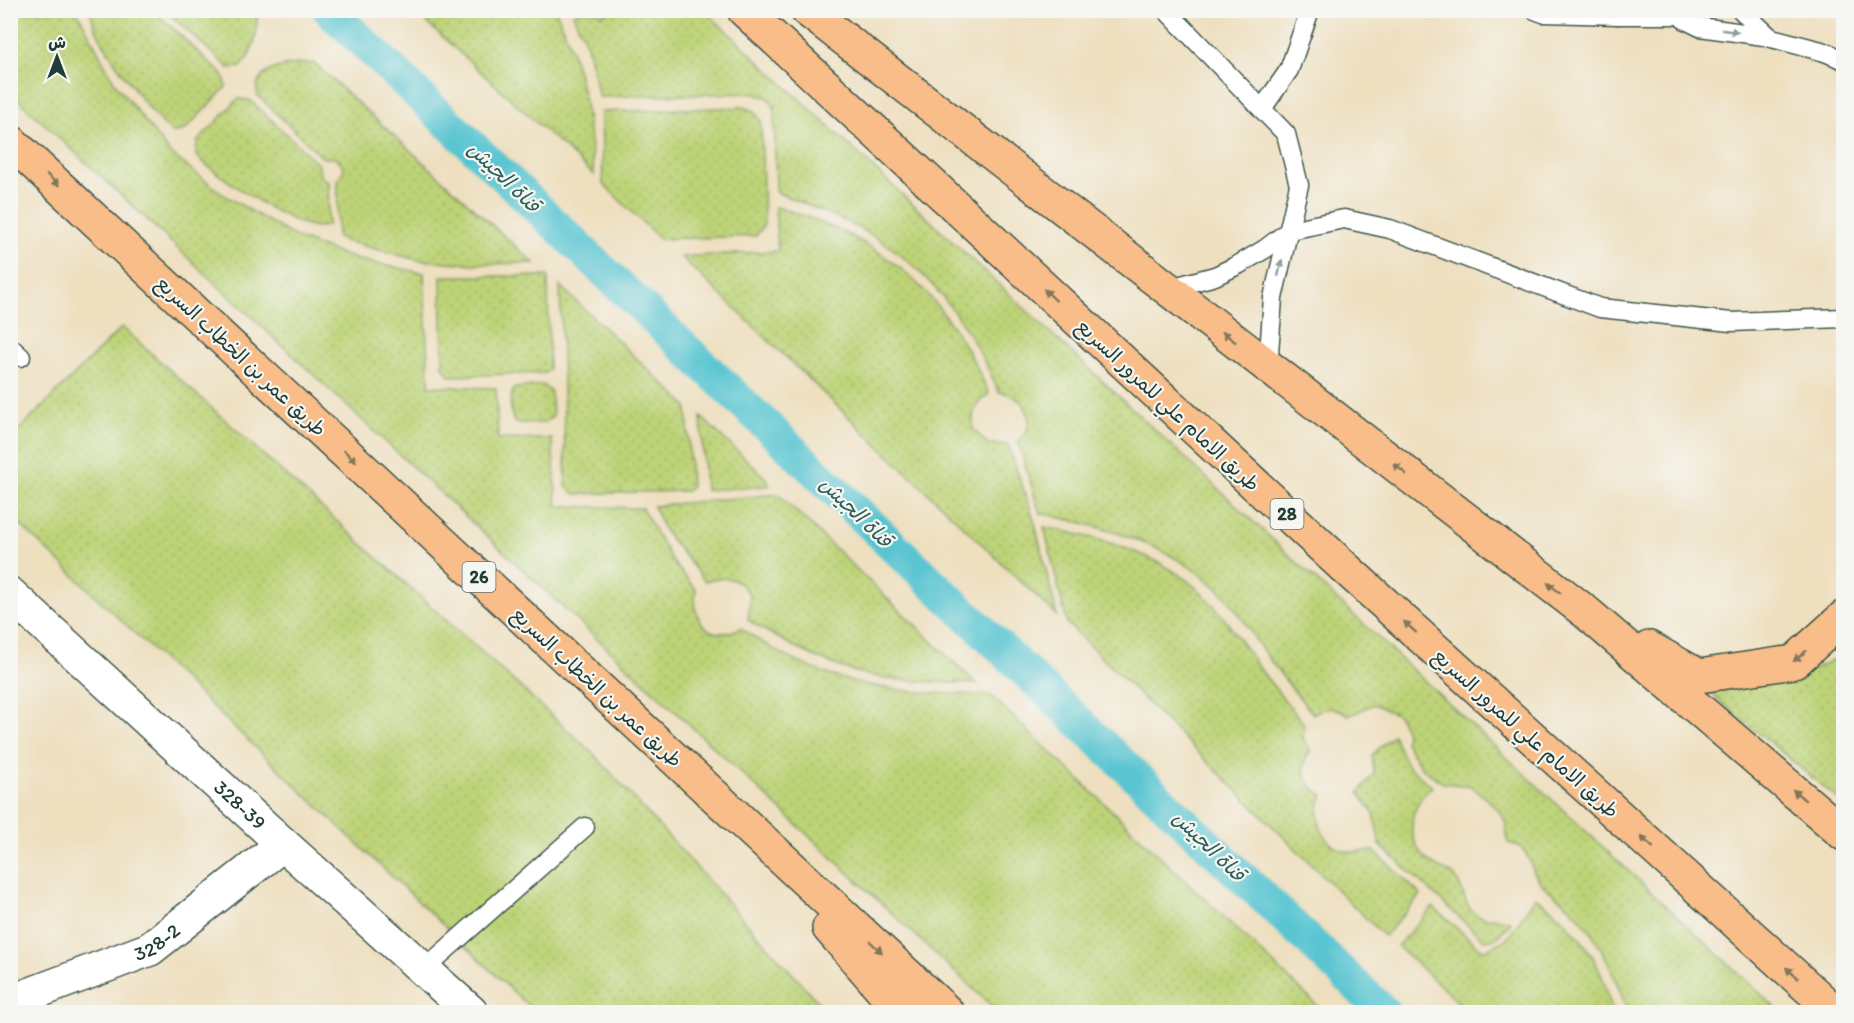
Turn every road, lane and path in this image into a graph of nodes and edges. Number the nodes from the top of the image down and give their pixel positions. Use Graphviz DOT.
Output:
graph roads {
  1 [pos="744,10"];
  2 [pos="807,10"];
  3 [pos="1166,10"];
  4 [pos="1310,10"];
  5 [pos="1535,10"];
  6 [pos="1741,10"];
  7 [pos="1618,13"];
  8 [pos="1679,13"];
  9 [pos="1771,38"];
  10 [pos="1844,60"];
  11 [pos="1262,109"];
  12 [pos="10,141"];
  13 [pos="1290,230"];
  14 [pos="1167,290"];
  15 [pos="1844,318"];
  16 [pos="1268,367"];
  17 [pos="10,594"];
  18 [pos="1587,613"];
  19 [pos="1844,617"];
  20 [pos="722,804"];
  21 [pos="585,827"];
  22 [pos="1844,834"];
  23 [pos="283,844"];
  24 [pos="423,970"];
  25 [pos="10,1002"];
  26 [pos="471,1012"];
  27 [pos="902,1012"];
  28 [pos="947,1012"];
  29 [pos="1835,1012"];
  29 -- 1 [label="highway, طريق الامام علي للمرور السريع / 28, one-way"];
  2 -- 14 [label="highway"];
  3 -- 11 [label="lane"];
  4 -- 11 [label="lane"];
  5 -- 7 [label="lane"];
  6 -- 9 [label="lane"];
  7 -- 8 [label="lane"];
  8 -- 9 [label="lane, one-way"];
  9 -- 10 [label="lane"];
  11 -- 13 [label="lane"];
  12 -- 20 [label="highway, طريق عمر بن الخطاب السريع / 26, one-way"];
  13 -- 14 [label="lane"];
  13 -- 15 [label="lane"];
  16 -- 13 [label="lane, one-way"];
  16 -- 14 [label="highway, one-way"];
  18 -- 16 [label="highway, one-way"];
  17 -- 23 [label="street, 328-39"];
  19 -- 18 [label="highway, one-way"];
  22 -- 18 [label="highway, one-way"];
  20 -- 27 [label="highway"];
  20 -- 28 [label="highway, طريق عمر بن الخطاب السريع / 26, one-way"];
  21 -- 24 [label="lane"];
  23 -- 24 [label="street, 328-39"];
  23 -- 25 [label="street, 328-2"];
  24 -- 26 [label="street, 328-39"];
}
